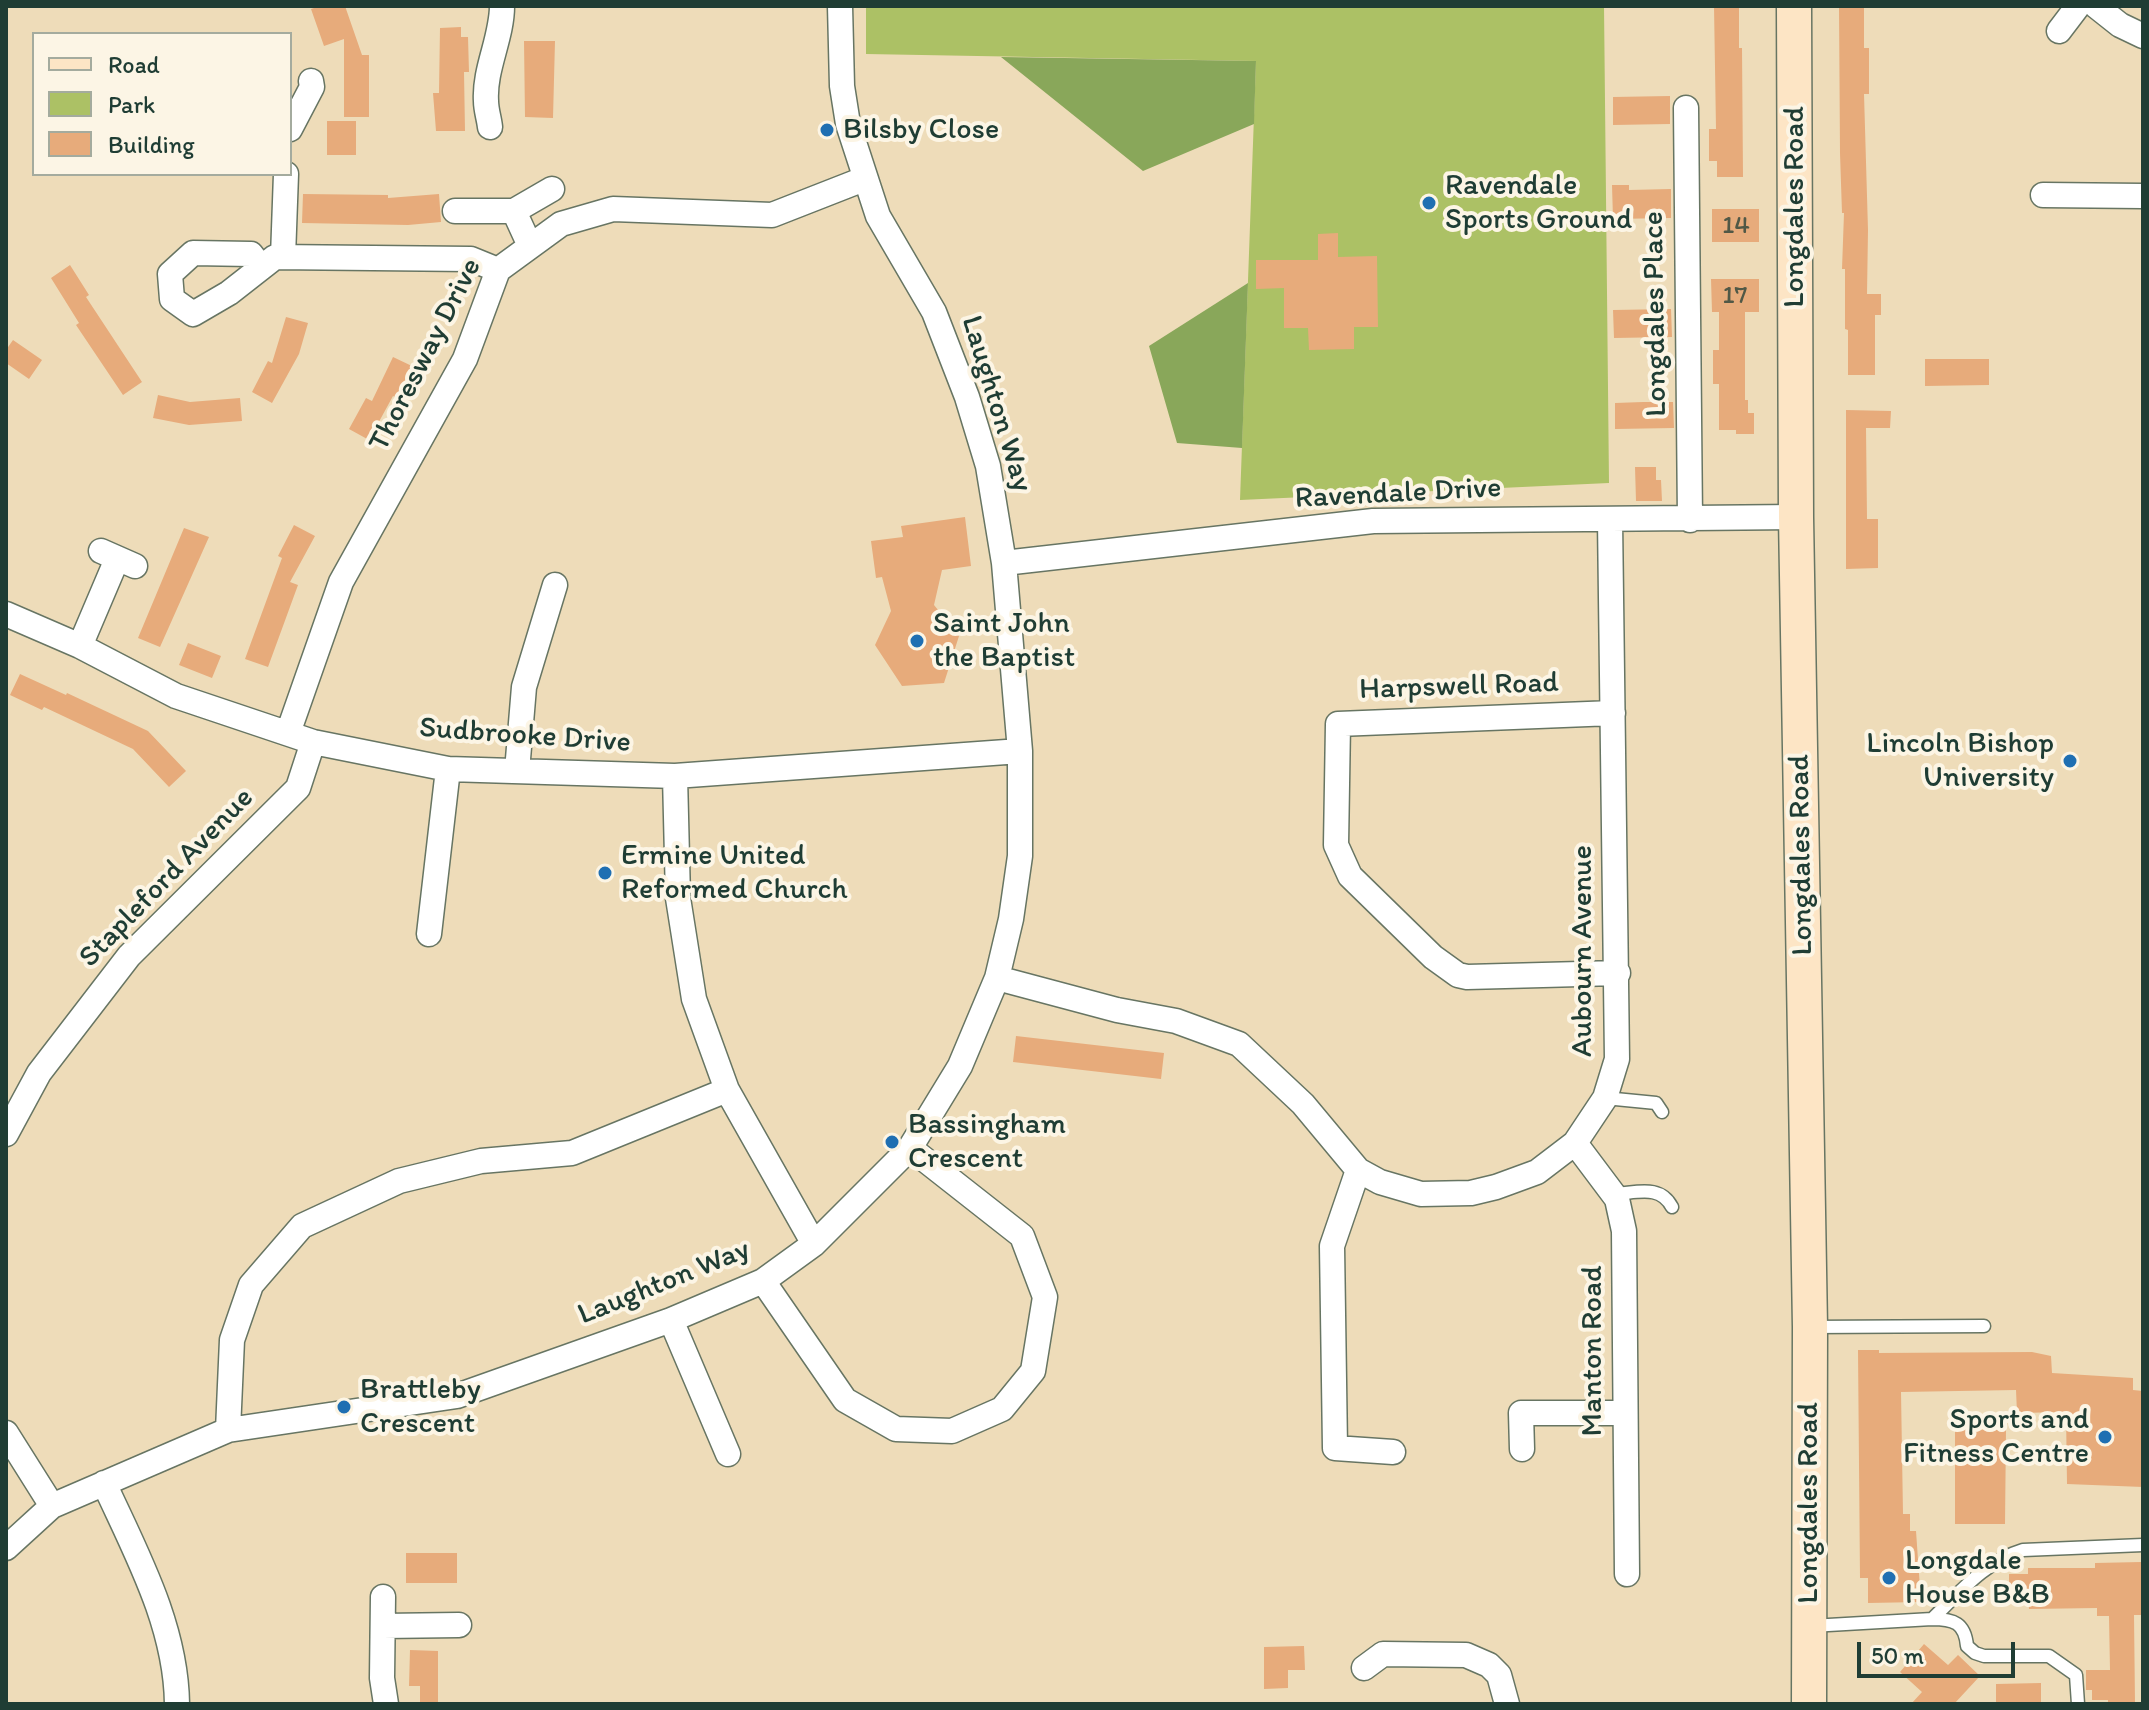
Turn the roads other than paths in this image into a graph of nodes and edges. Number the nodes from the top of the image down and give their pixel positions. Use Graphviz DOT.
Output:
graph roads {
  1 [pos="502,6"];
  2 [pos="840,6"];
  3 [pos="1794,6"];
  4 [pos="2078,6"];
  5 [pos="2096,6"];
  6 [pos="2059,31"];
  7 [pos="2143,36"];
  8 [pos="311,81"];
  9 [pos="1686,108"];
  10 [pos="292,125"];
  11 [pos="490,127"];
  12 [pos="286,176"];
  13 [pos="864,179"];
  14 [pos="552,189"];
  15 [pos="2043,195"];
  16 [pos="2143,196"];
  17 [pos="455,211"];
  18 [pos="514,211"];
  19 [pos="530,246"];
  20 [pos="498,270"];
  21 [pos="1796,517"];
  22 [pos="1610,520"];
  23 [pos="1690,520"];
  24 [pos="118,559"];
  25 [pos="1004,563"];
  26 [pos="555,585"];
  27 [pos="6,614"];
  28 [pos="80,646"];
  29 [pos="1613,713"];
  30 [pos="288,733"];
  31 [pos="313,742"];
  32 [pos="1020,751"];
  33 [pos="448,769"];
  34 [pos="517,771"];
  35 [pos="675,776"];
  36 [pos="429,934"];
  37 [pos="1618,973"];
  38 [pos="997,978"];
  39 [pos="727,1090"];
  40 [pos="1605,1098"];
  41 [pos="1662,1112"];
  42 [pos="6,1134"];
  43 [pos="1575,1143"];
  44 [pos="910,1148"];
  45 [pos="1358,1170"];
  46 [pos="1613,1194"];
  47 [pos="1672,1207"];
  48 [pos="814,1244"];
  49 [pos="763,1281"];
  50 [pos="671,1320"];
  51 [pos="1984,1326"];
  52 [pos="1810,1327"];
  53 [pos="1625,1413"];
  54 [pos="228,1430"];
  55 [pos="6,1433"];
  56 [pos="1522,1449"];
  57 [pos="1393,1452"];
  58 [pos="728,1454"];
  59 [pos="104,1483"];
  60 [pos="52,1506"];
  61 [pos="2143,1545"];
  62 [pos="6,1548"];
  63 [pos="1627,1574"];
  64 [pos="383,1597"];
  65 [pos="1932,1619"];
  66 [pos="459,1625"];
  67 [pos="383,1626"];
  68 [pos="1809,1626"];
  69 [pos="1364,1668"];
  70 [pos="177,1704"];
  71 [pos="386,1704"];
  72 [pos="1507,1704"];
  73 [pos="1809,1704"];
  74 [pos="2078,1704"];
  1 -- 11 [label="street"];
  2 -- 13 [label="street, Laughton Way"];
  3 -- 21 [label="main road, Longdales Road"];
  4 -- 6 [label="street"];
  5 -- 7 [label="street"];
  8 -- 10 [label="street"];
  9 -- 23 [label="street, Longdales Place"];
  12 -- 20 [label="street"];
  13 -- 19 [label="street, Thoresway Drive"];
  13 -- 25 [label="street, Laughton Way"];
  14 -- 18 [label="street"];
  15 -- 16 [label="street"];
  17 -- 18 [label="street"];
  18 -- 19 [label="street"];
  19 -- 20 [label="street, Thoresway Drive"];
  20 -- 30 [label="street, Thoresway Drive"];
  21 -- 23 [label="street, Ravendale Drive"];
  21 -- 52 [label="main road, Longdales Road"];
  22 -- 23 [label="street, Ravendale Drive"];
  22 -- 25 [label="street, Ravendale Drive"];
  22 -- 29 [label="street, Aubourn Avenue"];
  24 -- 28 [label="street"];
  25 -- 32 [label="street, Laughton Way"];
  26 -- 34 [label="street"];
  27 -- 28 [label="street, Sudbrooke Drive"];
  28 -- 30 [label="street, Sudbrooke Drive"];
  29 -- 37 [label="street, Aubourn Avenue"];
  29 -- 37 [label="street, Harpswell Road"];
  30 -- 31 [label="street, Sudbrooke Drive"];
  31 -- 33 [label="street, Sudbrooke Drive"];
  31 -- 42 [label="street, Stapleford Avenue"];
  32 -- 35 [label="street, Sudbrooke Drive"];
  32 -- 38 [label="street, Laughton Way"];
  33 -- 34 [label="street, Sudbrooke Drive"];
  33 -- 36 [label="street"];
  34 -- 35 [label="street, Sudbrooke Drive"];
  35 -- 39 [label="street"];
  37 -- 40 [label="street, Aubourn Avenue"];
  38 -- 44 [label="street, Laughton Way"];
  38 -- 45 [label="street, Aubourn Avenue"];
  39 -- 48 [label="street"];
  39 -- 54 [label="street"];
  40 -- 41 [label="lane"];
  40 -- 43 [label="street, Aubourn Avenue"];
  43 -- 45 [label="street, Aubourn Avenue"];
  43 -- 46 [label="street, Manton Road"];
  44 -- 48 [label="street, Laughton Way"];
  44 -- 49 [label="street"];
  45 -- 57 [label="street"];
  46 -- 47 [label="lane"];
  46 -- 53 [label="street, Manton Road"];
  48 -- 49 [label="street, Laughton Way"];
  49 -- 50 [label="street, Laughton Way"];
  50 -- 54 [label="street, Laughton Way"];
  50 -- 58 [label="street"];
  51 -- 52 [label="lane"];
  52 -- 68 [label="main road, Longdales Road"];
  53 -- 56 [label="street"];
  53 -- 63 [label="street, Manton Road"];
  54 -- 59 [label="street, Laughton Way"];
  55 -- 60 [label="street"];
  59 -- 60 [label="street, Laughton Way"];
  59 -- 70 [label="street"];
  60 -- 62 [label="street, Laughton Way"];
  61 -- 65 [label="lane"];
  64 -- 67 [label="street"];
  65 -- 68 [label="lane"];
  65 -- 74 [label="lane"];
  66 -- 67 [label="street"];
  67 -- 71 [label="street"];
  68 -- 73 [label="main road, Longdales Road"];
  69 -- 72 [label="street"];
}
